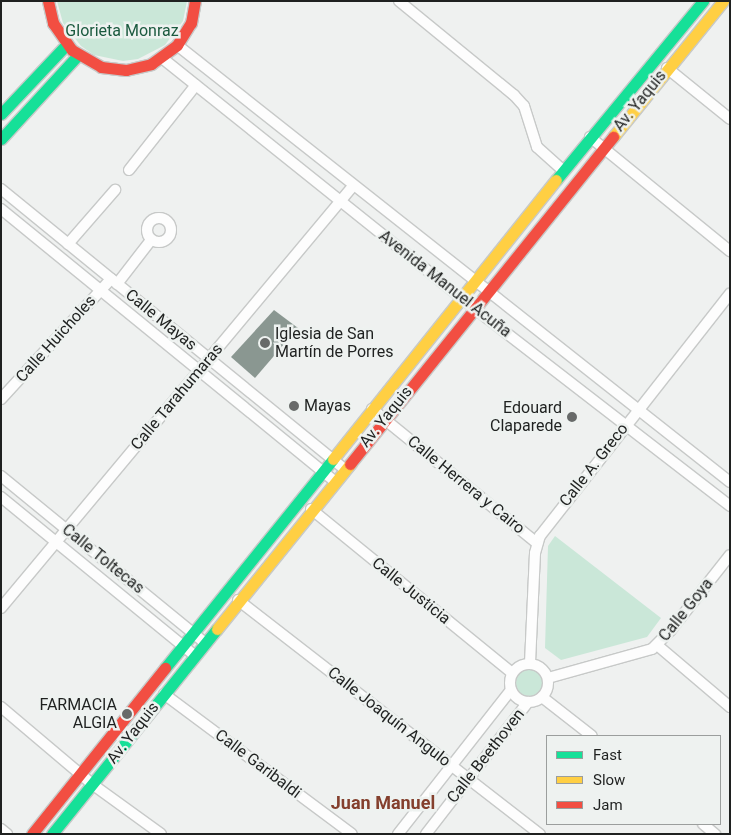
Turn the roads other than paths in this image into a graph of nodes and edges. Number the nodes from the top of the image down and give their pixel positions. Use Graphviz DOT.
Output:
graph roads {
  1 [pos="48,1"];
  2 [pos="195,1"];
  3 [pos="399,1"];
  4 [pos="703,1"];
  5 [pos="723,1"];
  6 [pos="66,45"];
  7 [pos="178,45"];
  8 [pos="78,55"];
  9 [pos="162,58"];
  10 [pos="667,68"];
  11 [pos="196,85"];
  12 [pos="1,114"];
  13 [pos="730,119"];
  14 [pos="590,137"];
  15 [pos="1,139"];
  16 [pos="603,147"];
  17 [pos="129,170"];
  18 [pos="564,171"];
  19 [pos="353,186"];
  20 [pos="1,189"];
  21 [pos="115,190"];
  22 [pos="340,201"];
  23 [pos="1,209"];
  24 [pos="151,240"];
  25 [pos="68,244"];
  26 [pos="730,251"];
  27 [pos="114,281"];
  28 [pos="474,282"];
  29 [pos="101,290"];
  30 [pos="486,292"];
  31 [pos="730,294"];
  32 [pos="462,298"];
  33 [pos="474,308"];
  34 [pos="209,358"];
  35 [pos="199,370"];
  36 [pos="1,399"];
  37 [pos="372,409"];
  38 [pos="637,410"];
  39 [pos="385,419"];
  40 [pos="625,425"];
  41 [pos="332,459"];
  42 [pos="344,469"];
  43 [pos="322,471"];
  44 [pos="1,476"];
  45 [pos="334,481"];
  46 [pos="730,482"];
  47 [pos="1,497"];
  48 [pos="730,506"];
  49 [pos="310,509"];
  50 [pos="66,530"];
  51 [pos="56,542"];
  52 [pos="537,543"];
  53 [pos="730,555"];
  54 [pos="238,600"];
  55 [pos="1,608"];
  56 [pos="193,633"];
  57 [pos="205,642"];
  58 [pos="657,645"];
  59 [pos="183,646"];
  60 [pos="194,655"];
  61 [pos="530,663"];
  62 [pos="512,673"];
  63 [pos="548,678"];
  64 [pos="511,690"];
  65 [pos="164,694"];
  66 [pos="542,697"];
  67 [pos="528,702"];
  68 [pos="1,707"];
  69 [pos="730,707"];
  70 [pos="591,735"];
  71 [pos="452,766"];
  72 [pos="80,774"];
  73 [pos="468,778"];
  74 [pos="92,784"];
  75 [pos="703,825"];
  76 [pos="1,829"];
  77 [pos="7,834"];
  78 [pos="32,834"];
  79 [pos="52,834"];
  80 [pos="161,834"];
  81 [pos="352,834"];
  82 [pos="398,834"];
  83 [pos="426,834"];
  84 [pos="540,834"];
  85 [pos="715,834"];
  1 -- 6 [label="street"];
  2 -- 7 [label="street"];
  3 -- 18 [label="street"];
  4 -- 14 [label="street, Av. Yaquis"];
  5 -- 10 [label="street, Av. Yaquis"];
  6 -- 8 [label="street"];
  6 -- 12 [label="street"];
  7 -- 9 [label="street"];
  7 -- 19 [label="street, Avenida Manuel Acuña"];
  8 -- 9 [label="street"];
  8 -- 15 [label="street"];
  9 -- 11 [label="street, Avenida Manuel Acuña"];
  10 -- 13 [label="street"];
  10 -- 16 [label="street, Av. Yaquis"];
  11 -- 17 [label="street"];
  11 -- 22 [label="street, Avenida Manuel Acuña"];
  14 -- 16 [label="street"];
  14 -- 18 [label="street, Av. Yaquis"];
  16 -- 26 [label="street"];
  16 -- 30 [label="street, Av. Yaquis"];
  18 -- 28 [label="street, Av. Yaquis"];
  19 -- 22 [label="street, Calle Tarahumaras"];
  19 -- 28 [label="street, Avenida Manuel Acuña"];
  20 -- 25 [label="street, Calle Mayas"];
  21 -- 25 [label="street"];
  22 -- 32 [label="street, Avenida Manuel Acuña"];
  22 -- 34 [label="street, Calle Tarahumaras"];
  23 -- 29 [label="street, Calle Mayas"];
  24 -- 27 [label="street, Calle Huicholes"];
  25 -- 27 [label="street, Calle Mayas"];
  27 -- 29 [label="street, Calle Huicholes"];
  27 -- 34 [label="street, Calle Mayas"];
  28 -- 30 [label="street, Avenida Manuel Acuña"];
  28 -- 32 [label="street, Av. Yaquis"];
  29 -- 35 [label="street, Calle Mayas"];
  29 -- 36 [label="street, Calle Huicholes"];
  30 -- 33 [label="street, Av. Yaquis"];
  30 -- 38 [label="street, Avenida Manuel Acuña"];
  31 -- 38 [label="street, Calle A. Greco"];
  32 -- 33 [label="street, Avenida Manuel Acuña"];
  32 -- 37 [label="street, Av. Yaquis"];
  33 -- 39 [label="street, Av. Yaquis"];
  33 -- 40 [label="street, Avenida Manuel Acuña"];
  34 -- 35 [label="street, Calle Tarahumaras"];
  34 -- 41 [label="street, Calle Mayas"];
  35 -- 43 [label="street, Calle Mayas"];
  35 -- 50 [label="street, Calle Tarahumaras"];
  37 -- 39 [label="street, Calle Herrera y Cairo"];
  37 -- 41 [label="street, Av. Yaquis"];
  38 -- 40 [label="street, Calle A. Greco"];
  38 -- 46 [label="street, Avenida Manuel Acuña"];
  39 -- 42 [label="street, Av. Yaquis"];
  39 -- 52 [label="street, Calle Herrera y Cairo"];
  40 -- 48 [label="street, Avenida Manuel Acuña"];
  40 -- 52 [label="street, Calle A. Greco"];
  41 -- 42 [label="street, Calle Mayas"];
  41 -- 43 [label="street, Av. Yaquis"];
  42 -- 45 [label="street, Av. Yaquis"];
  43 -- 45 [label="street, Calle Mayas"];
  43 -- 56 [label="street, Av. Yaquis"];
  44 -- 50 [label="street, Calle Toltecas"];
  45 -- 49 [label="street, Av. Yaquis"];
  47 -- 51 [label="street, Calle Toltecas"];
  49 -- 54 [label="street, Av. Yaquis"];
  49 -- 62 [label="street, Calle Justicia"];
  50 -- 51 [label="street, Calle Tarahumaras"];
  50 -- 56 [label="street, Calle Toltecas"];
  51 -- 55 [label="street, Calle Tarahumaras"];
  51 -- 59 [label="street, Calle Toltecas"];
  52 -- 61 [label="street"];
  53 -- 58 [label="street, Calle Goya"];
  54 -- 57 [label="street, Av. Yaquis"];
  54 -- 71 [label="street, Calle Joaquín Angulo"];
  56 -- 57 [label="street, Calle Toltecas"];
  56 -- 59 [label="street, Av. Yaquis"];
  57 -- 60 [label="street, Av. Yaquis"];
  58 -- 63 [label="street, Calle Goya"];
  58 -- 69 [label="street"];
  59 -- 60 [label="street, Calle Toltecas"];
  59 -- 72 [label="street, Av. Yaquis"];
  60 -- 65 [label="street, Av. Yaquis"];
  61 -- 62 [label="street"];
  61 -- 63 [label="street"];
  62 -- 64 [label="street"];
  63 -- 66 [label="street"];
  64 -- 67 [label="street"];
  64 -- 71 [label="street, Calle Beethoven"];
  65 -- 74 [label="street, Av. Yaquis"];
  65 -- 81 [label="street, Calle Garibaldi"];
  66 -- 67 [label="street"];
  66 -- 70 [label="street"];
  67 -- 73 [label="street, Calle Beethoven"];
  68 -- 72 [label="street"];
  71 -- 73 [label="street, Calle Joaquín Angulo"];
  71 -- 82 [label="street, Calle Beethoven"];
  72 -- 74 [label="street"];
  72 -- 78 [label="street, Av. Yaquis"];
  73 -- 83 [label="street, Calle Beethoven"];
  73 -- 84 [label="street, Calle Joaquín Angulo"];
  74 -- 79 [label="street, Av. Yaquis"];
  74 -- 80 [label="street"];
  75 -- 85 [label="street"];
  76 -- 77 [label="street"];
}
